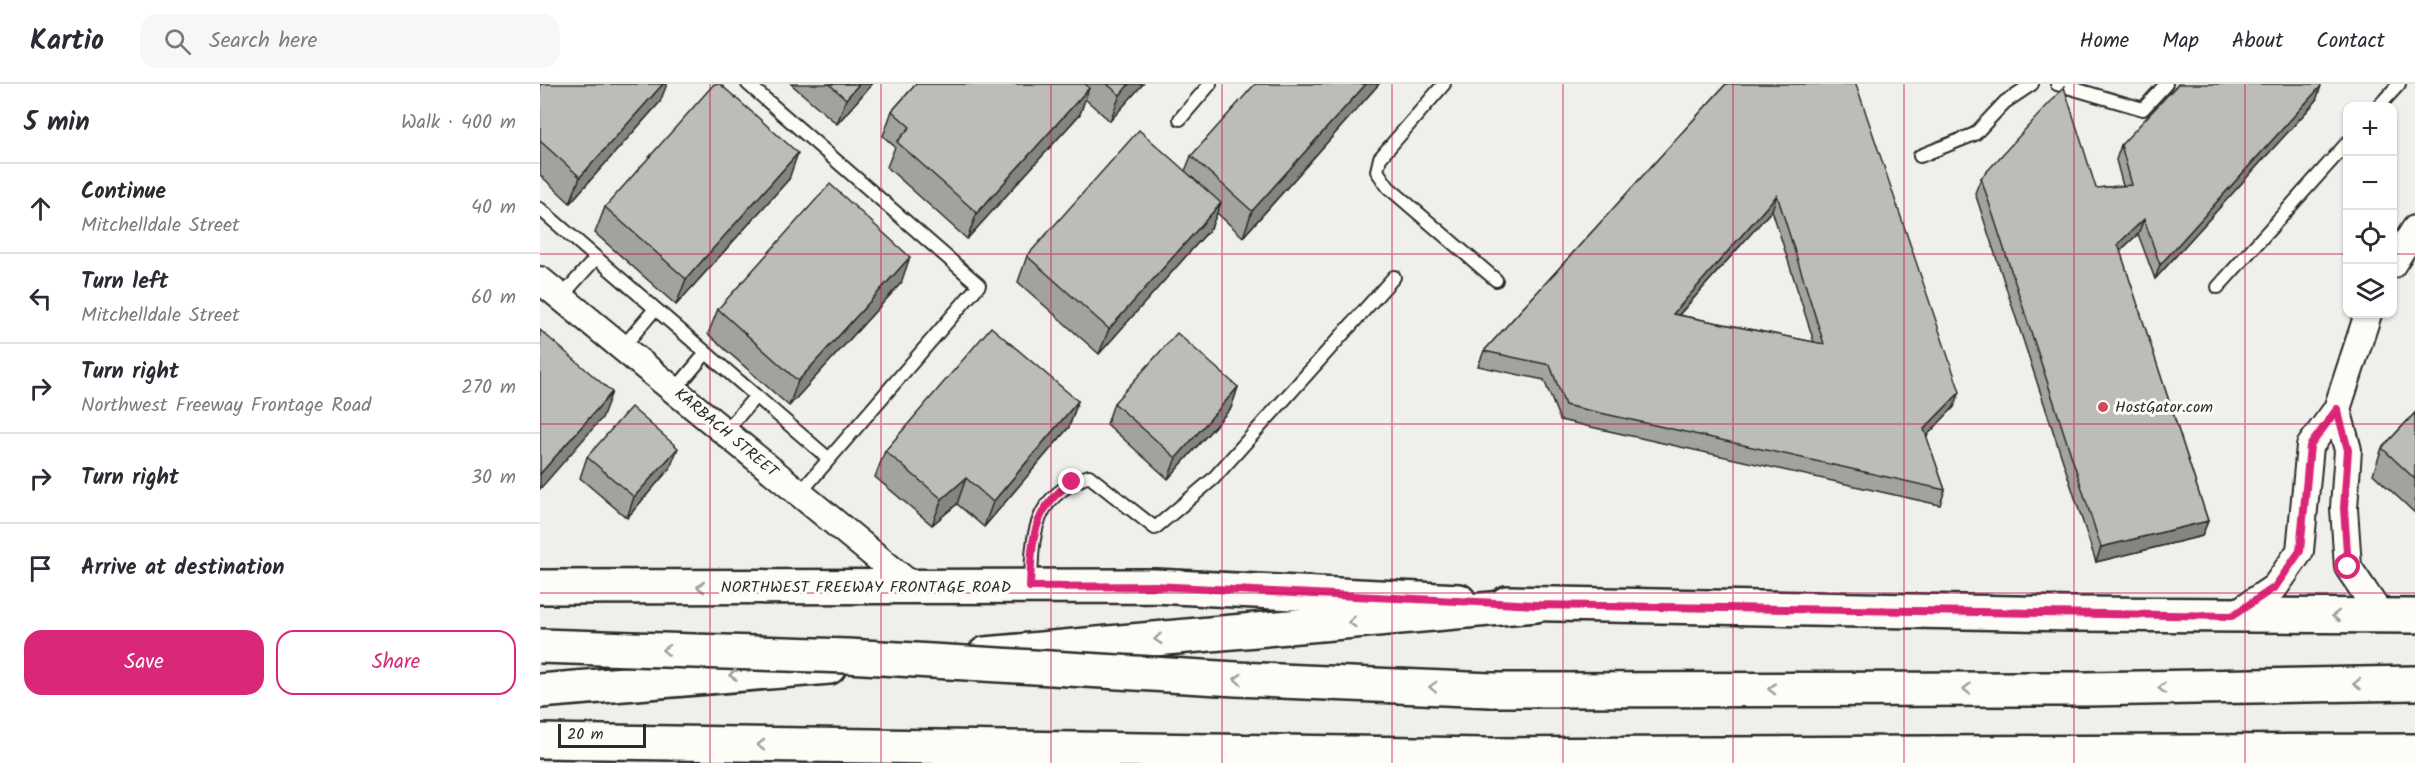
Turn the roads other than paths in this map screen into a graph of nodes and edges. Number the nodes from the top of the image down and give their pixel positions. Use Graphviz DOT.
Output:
graph roads {
  1 [pos="748,84"];
  2 [pos="1210,84"];
  3 [pos="1444,84"];
  4 [pos="2032,84"];
  5 [pos="2057,84"];
  6 [pos="2166,84"];
  7 [pos="2399,84"];
  8 [pos="2383,102"];
  9 [pos="1180,119"];
  10 [pos="2343,148"];
  11 [pos="1920,156"];
  12 [pos="540,209"];
  13 [pos="2415,229"];
  14 [pos="596,258"];
  15 [pos="2393,264"];
  16 [pos="1394,277"];
  17 [pos="540,280"];
  18 [pos="1496,280"];
  19 [pos="2218,287"];
  20 [pos="561,297"];
  21 [pos="655,309"];
  22 [pos="2367,318"];
  23 [pos="622,348"];
  24 [pos="706,353"];
  25 [pos="674,390"];
  26 [pos="756,396"];
  27 [pos="2337,409"];
  28 [pos="724,433"];
  29 [pos="829,459"];
  30 [pos="799,494"];
  31 [pos="912,586"];
  32 [pos="540,587"];
  33 [pos="1030,587"];
  34 [pos="1536,605"];
  35 [pos="2232,616"];
  36 [pos="2381,616"];
  37 [pos="2415,616"];
  38 [pos="540,646"];
  39 [pos="2415,683"];
  40 [pos="540,691"];
  41 [pos="540,741"];
  42 [pos="2415,751"];
  1 -- 29 [label="lane"];
  2 -- 9 [label="lane"];
  3 -- 18 [label="lane"];
  4 -- 11 [label="lane"];
  5 -- 6 [label="lane"];
  7 -- 8 [label="lane"];
  10 -- 19 [label="lane"];
  12 -- 14 [label="lane"];
  13 -- 15 [label="street"];
  14 -- 20 [label="lane"];
  14 -- 21 [label="lane"];
  16 -- 33 [label="lane"];
  17 -- 20 [label="street, KARBACH STREET"];
  20 -- 23 [label="street, KARBACH STREET"];
  21 -- 23 [label="lane"];
  21 -- 24 [label="lane"];
  22 -- 27 [label="street"];
  23 -- 25 [label="street, KARBACH STREET"];
  24 -- 25 [label="lane"];
  24 -- 26 [label="lane"];
  25 -- 28 [label="street, KARBACH STREET"];
  26 -- 28 [label="lane"];
  26 -- 29 [label="lane"];
  27 -- 35 [label="street"];
  27 -- 36 [label="street"];
  28 -- 30 [label="street, KARBACH STREET"];
  29 -- 30 [label="lane"];
  30 -- 31 [label="street, KARBACH STREET"];
  31 -- 32 [label="main road, NORTHWEST FREEWAY FRONTAGE ROAD, one-way"];
  31 -- 33 [label="main road, NORTHWEST FREEWAY FRONTAGE ROAD"];
  33 -- 34 [label="main road, NORTHWEST FREEWAY FRONTAGE ROAD"];
  34 -- 35 [label="main road, NORTHWEST FREEWAY FRONTAGE ROAD"];
  34 -- 40 [label="main road, one-way"];
  36 -- 35 [label="main road, NORTHWEST FREEWAY FRONTAGE ROAD, one-way"];
  36 -- 37 [label="main road, NORTHWEST FREEWAY FRONTAGE ROAD"];
  39 -- 38 [label="main road, one-way, bridge"];
  42 -- 41 [label="main road, one-way"];
}
